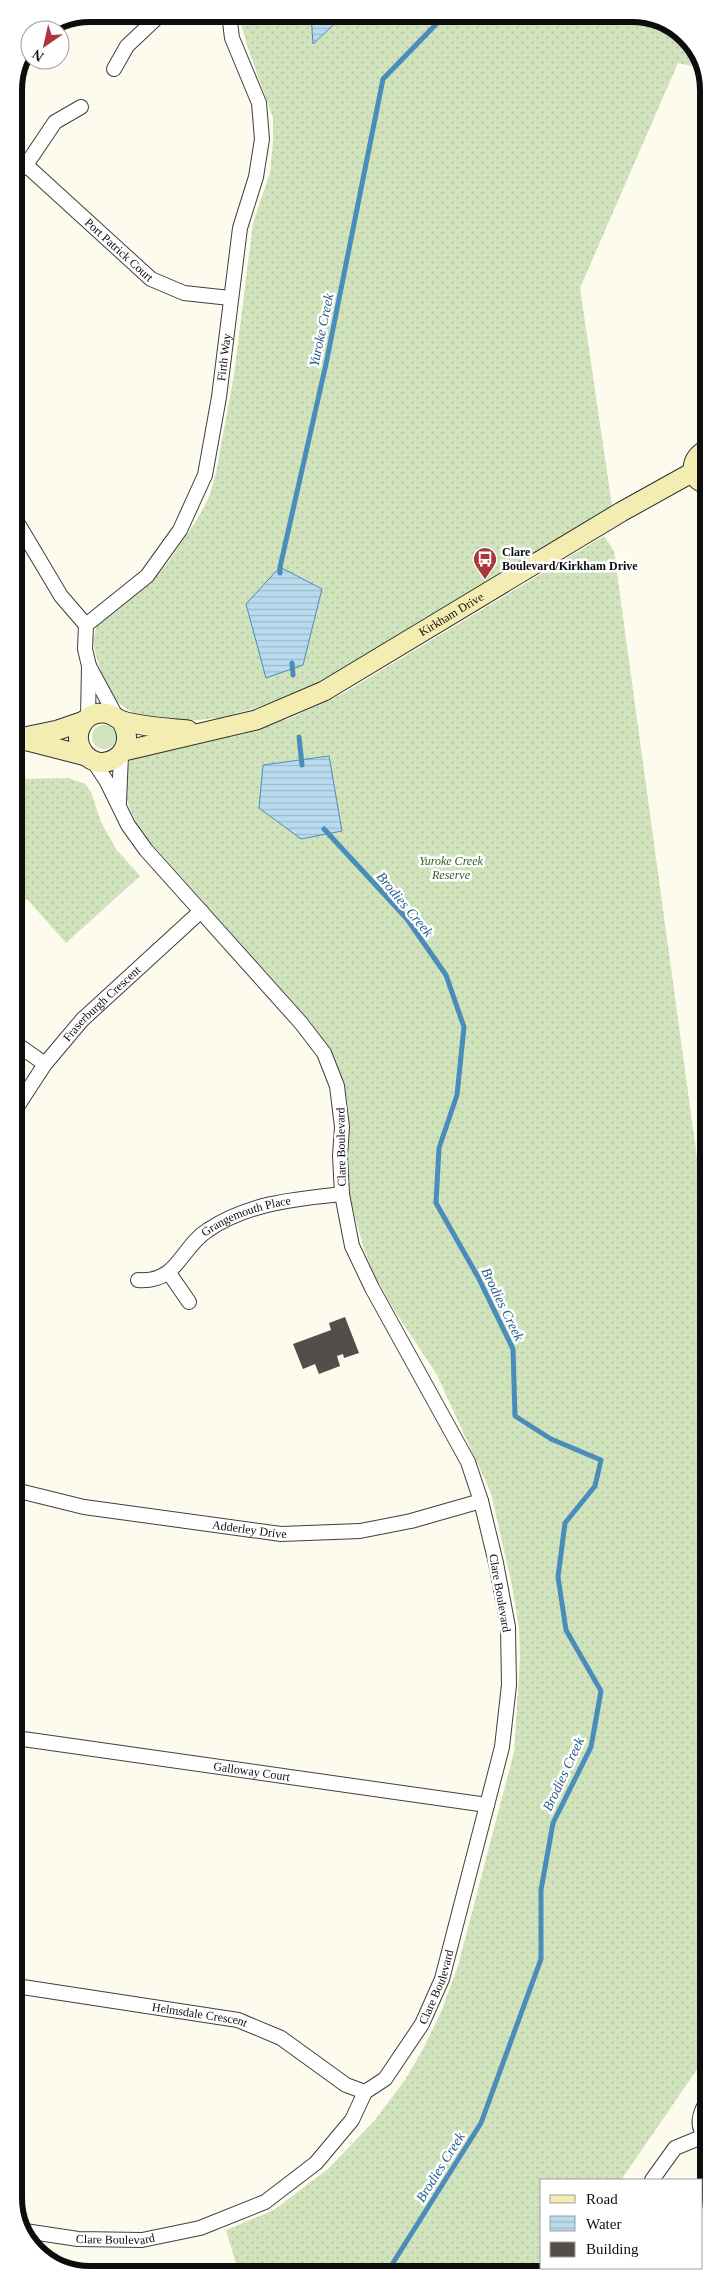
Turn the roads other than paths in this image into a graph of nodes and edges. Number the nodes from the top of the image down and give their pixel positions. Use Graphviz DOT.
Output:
graph roads {
  1 [pos="151,23"];
  2 [pos="230,23"];
  3 [pos="114,70"];
  4 [pos="81,107"];
  5 [pos="26,165"];
  6 [pos="23,168"];
  7 [pos="230,298"];
  8 [pos="700,455"];
  9 [pos="693,472"];
  10 [pos="700,481"];
  11 [pos="23,532"];
  12 [pos="86,625"];
  13 [pos="89,666"];
  14 [pos="118,718"];
  15 [pos="86,719"];
  16 [pos="199,732"];
  17 [pos="23,738"];
  18 [pos="23,741"];
  19 [pos="122,753"];
  20 [pos="89,758"];
  21 [pos="119,803"];
  22 [pos="201,911"];
  23 [pos="23,1049"];
  24 [pos="45,1064"];
  25 [pos="23,1098"];
  26 [pos="342,1194"];
  27 [pos="169,1273"];
  28 [pos="138,1280"];
  29 [pos="189,1302"];
  30 [pos="23,1492"];
  31 [pos="481,1501"];
  32 [pos="23,1739"];
  33 [pos="486,1805"];
  34 [pos="23,1987"];
  35 [pos="365,2092"];
  36 [pos="700,2140"];
  37 [pos="653,2179"];
  38 [pos="32,2233"];
  1 -- 3 [label="street"];
  2 -- 7 [label="street, Firth Way"];
  4 -- 5 [label="street"];
  5 -- 6 [label="street"];
  5 -- 7 [label="street, Port Patrick Court"];
  7 -- 12 [label="street, Firth Way"];
  8 -- 9 [label="street"];
  9 -- 10 [label="street"];
  9 -- 16 [label="street, Kirkham Drive"];
  11 -- 12 [label="street"];
  12 -- 13 [label="street"];
  13 -- 14 [label="street"];
  13 -- 15 [label="street"];
  14 -- 15 [label="street"];
  14 -- 16 [label="street, Kirkham Drive"];
  14 -- 19 [label="street"];
  15 -- 17 [label="street"];
  15 -- 20 [label="street"];
  16 -- 19 [label="street, Kirkham Drive"];
  18 -- 20 [label="street"];
  19 -- 20 [label="street"];
  19 -- 21 [label="street, Clare Boulevard"];
  20 -- 21 [label="street, Clare Boulevard"];
  21 -- 22 [label="street, Clare Boulevard"];
  22 -- 24 [label="street, Fraserburgh Crescent"];
  22 -- 26 [label="street, Clare Boulevard"];
  23 -- 24 [label="street"];
  24 -- 25 [label="street, Fraserburgh Crescent"];
  26 -- 27 [label="street, Grangemouth Place"];
  26 -- 31 [label="street, Clare Boulevard"];
  27 -- 28 [label="street"];
  27 -- 29 [label="street"];
  30 -- 31 [label="street, Adderley Drive"];
  31 -- 33 [label="street, Clare Boulevard"];
  32 -- 33 [label="street, Galloway Court"];
  33 -- 35 [label="street, Clare Boulevard"];
  34 -- 35 [label="street, Helmsdale Crescent"];
  35 -- 38 [label="street, Clare Boulevard"];
  36 -- 37 [label="street"];
}
